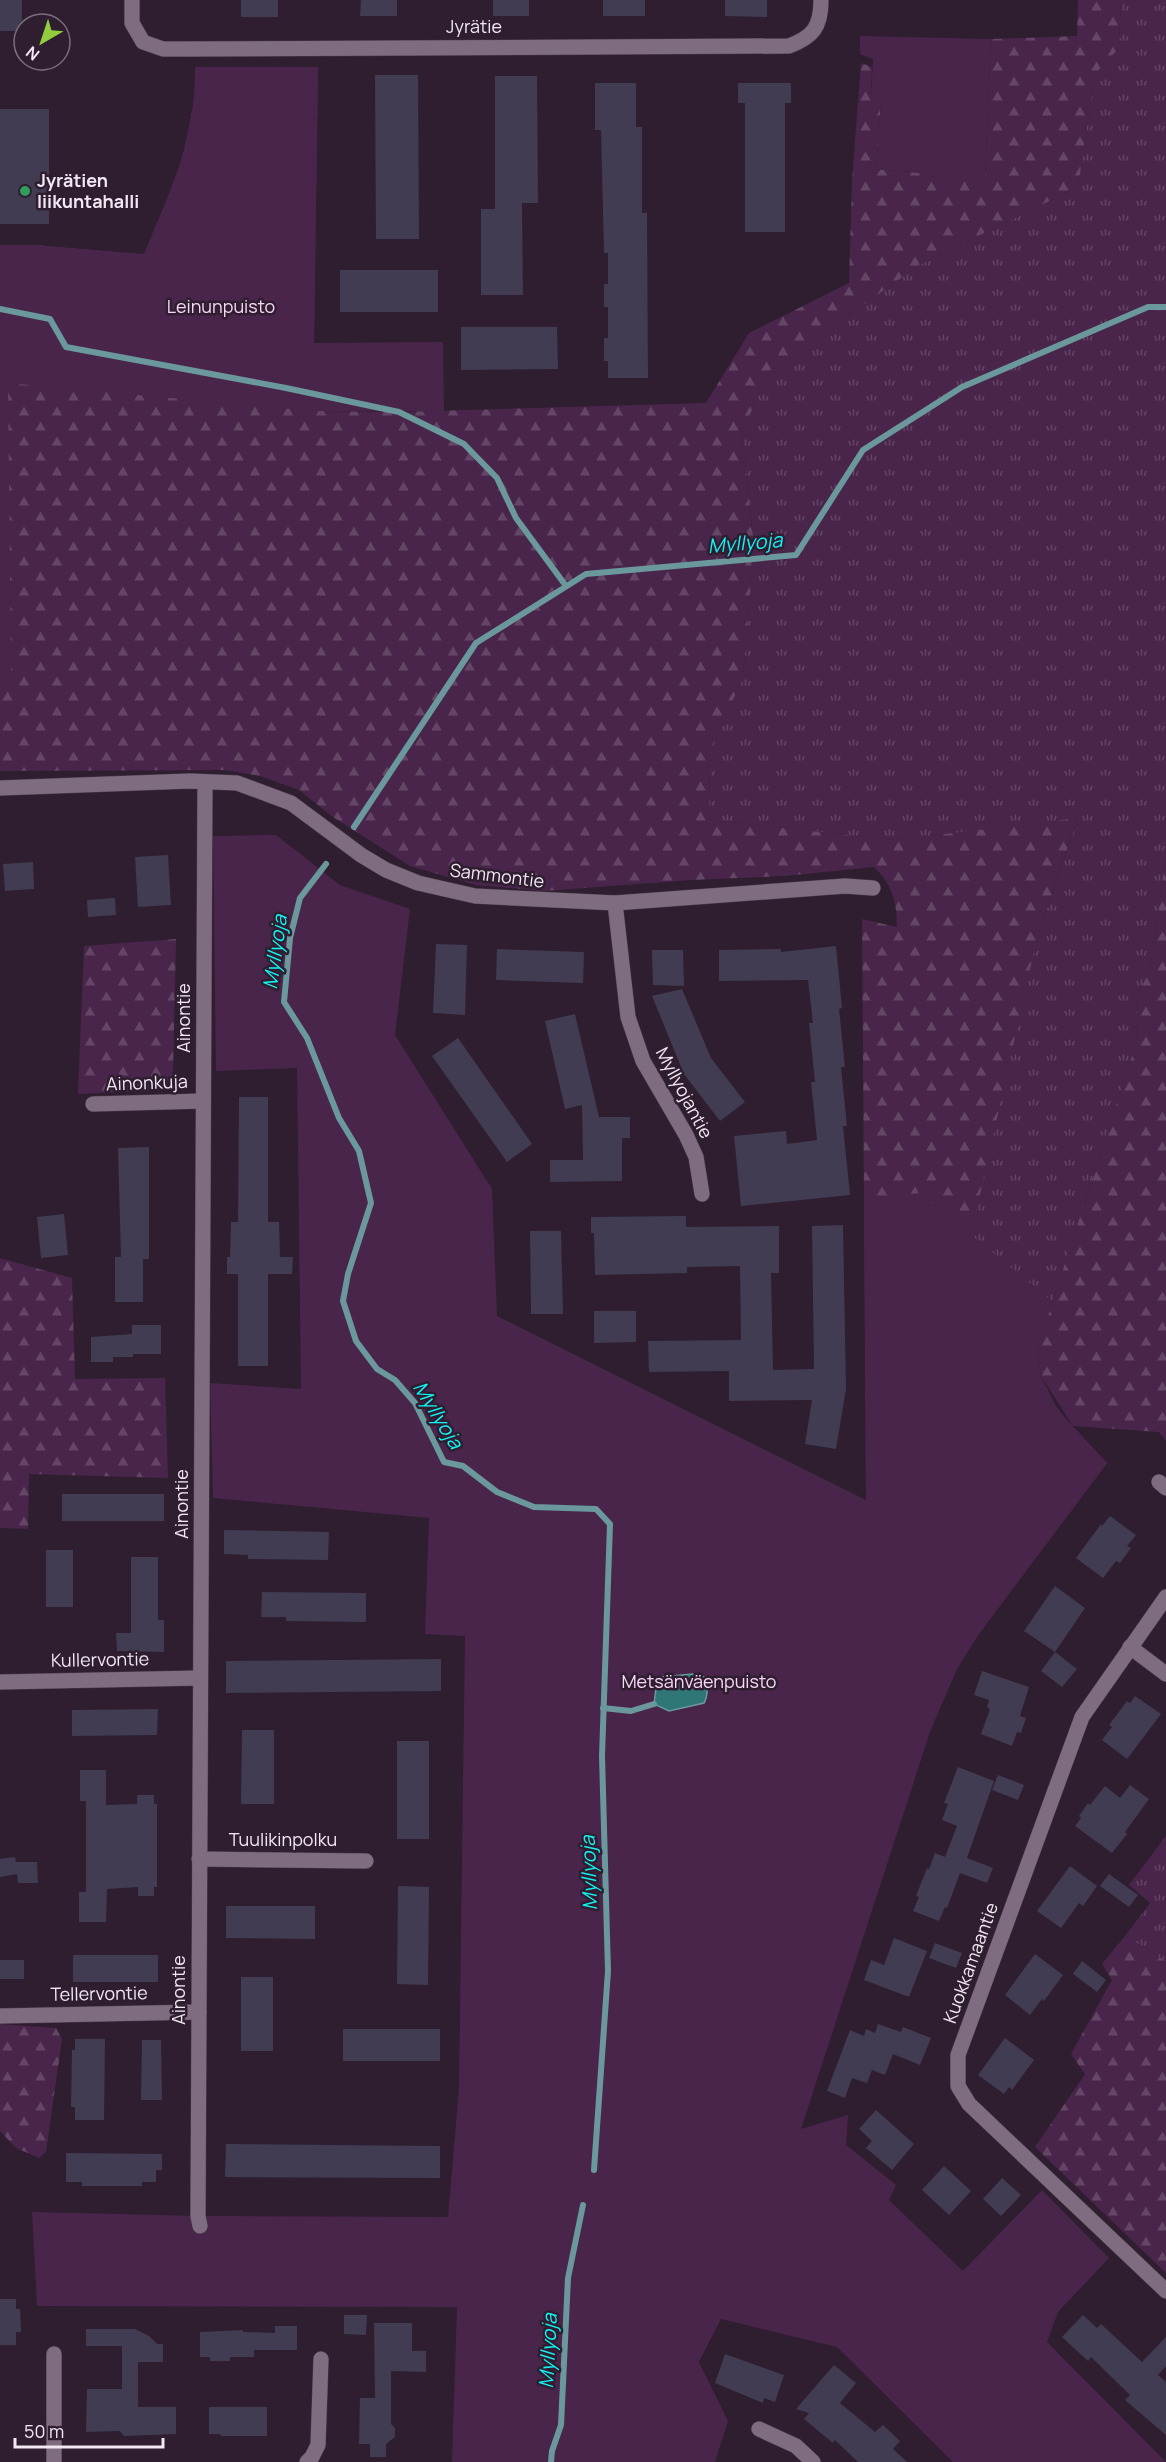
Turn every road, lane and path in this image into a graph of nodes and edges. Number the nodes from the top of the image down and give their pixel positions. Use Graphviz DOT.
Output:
graph roads {
  1 [pos="132,0"];
  2 [pos="821,0"];
  3 [pos="205,782"];
  4 [pos="0,788"];
  5 [pos="873,888"];
  6 [pos="615,903"];
  7 [pos="203,1101"];
  8 [pos="93,1104"];
  9 [pos="702,1194"];
  10 [pos="1166,1597"];
  11 [pos="1130,1647"];
  12 [pos="1166,1674"];
  13 [pos="200,1678"];
  14 [pos="0,1682"];
  15 [pos="199,1859"];
  16 [pos="366,1861"];
  17 [pos="199,2012"];
  18 [pos="0,2016"];
  19 [pos="200,2226"];
  20 [pos="1166,2291"];
  21 [pos="54,2354"];
  22 [pos="321,2359"];
  23 [pos="759,2429"];
  24 [pos="54,2462"];
  25 [pos="307,2462"];
  26 [pos="813,2462"];
  1 -- 2 [label="street, Jyrätie"];
  3 -- 4 [label="street, Sammontie"];
  3 -- 6 [label="street, Sammontie"];
  3 -- 7 [label="street, Ainontie"];
  5 -- 6 [label="street, Sammontie"];
  6 -- 9 [label="street, Myllyojantie"];
  7 -- 8 [label="street, Ainonkuja"];
  7 -- 13 [label="street, Ainontie"];
  10 -- 11 [label="street, Kuokkamaantie"];
  11 -- 12 [label="street"];
  11 -- 20 [label="street, Kuokkamaantie"];
  13 -- 14 [label="street, Kullervontie"];
  13 -- 15 [label="street, Ainontie"];
  15 -- 16 [label="street, Tuulikinpolku"];
  15 -- 17 [label="street, Ainontie"];
  17 -- 18 [label="street, Tellervontie"];
  17 -- 19 [label="street, Ainontie"];
  21 -- 24 [label="street"];
  22 -- 25 [label="street"];
  23 -- 26 [label="street"];
}
